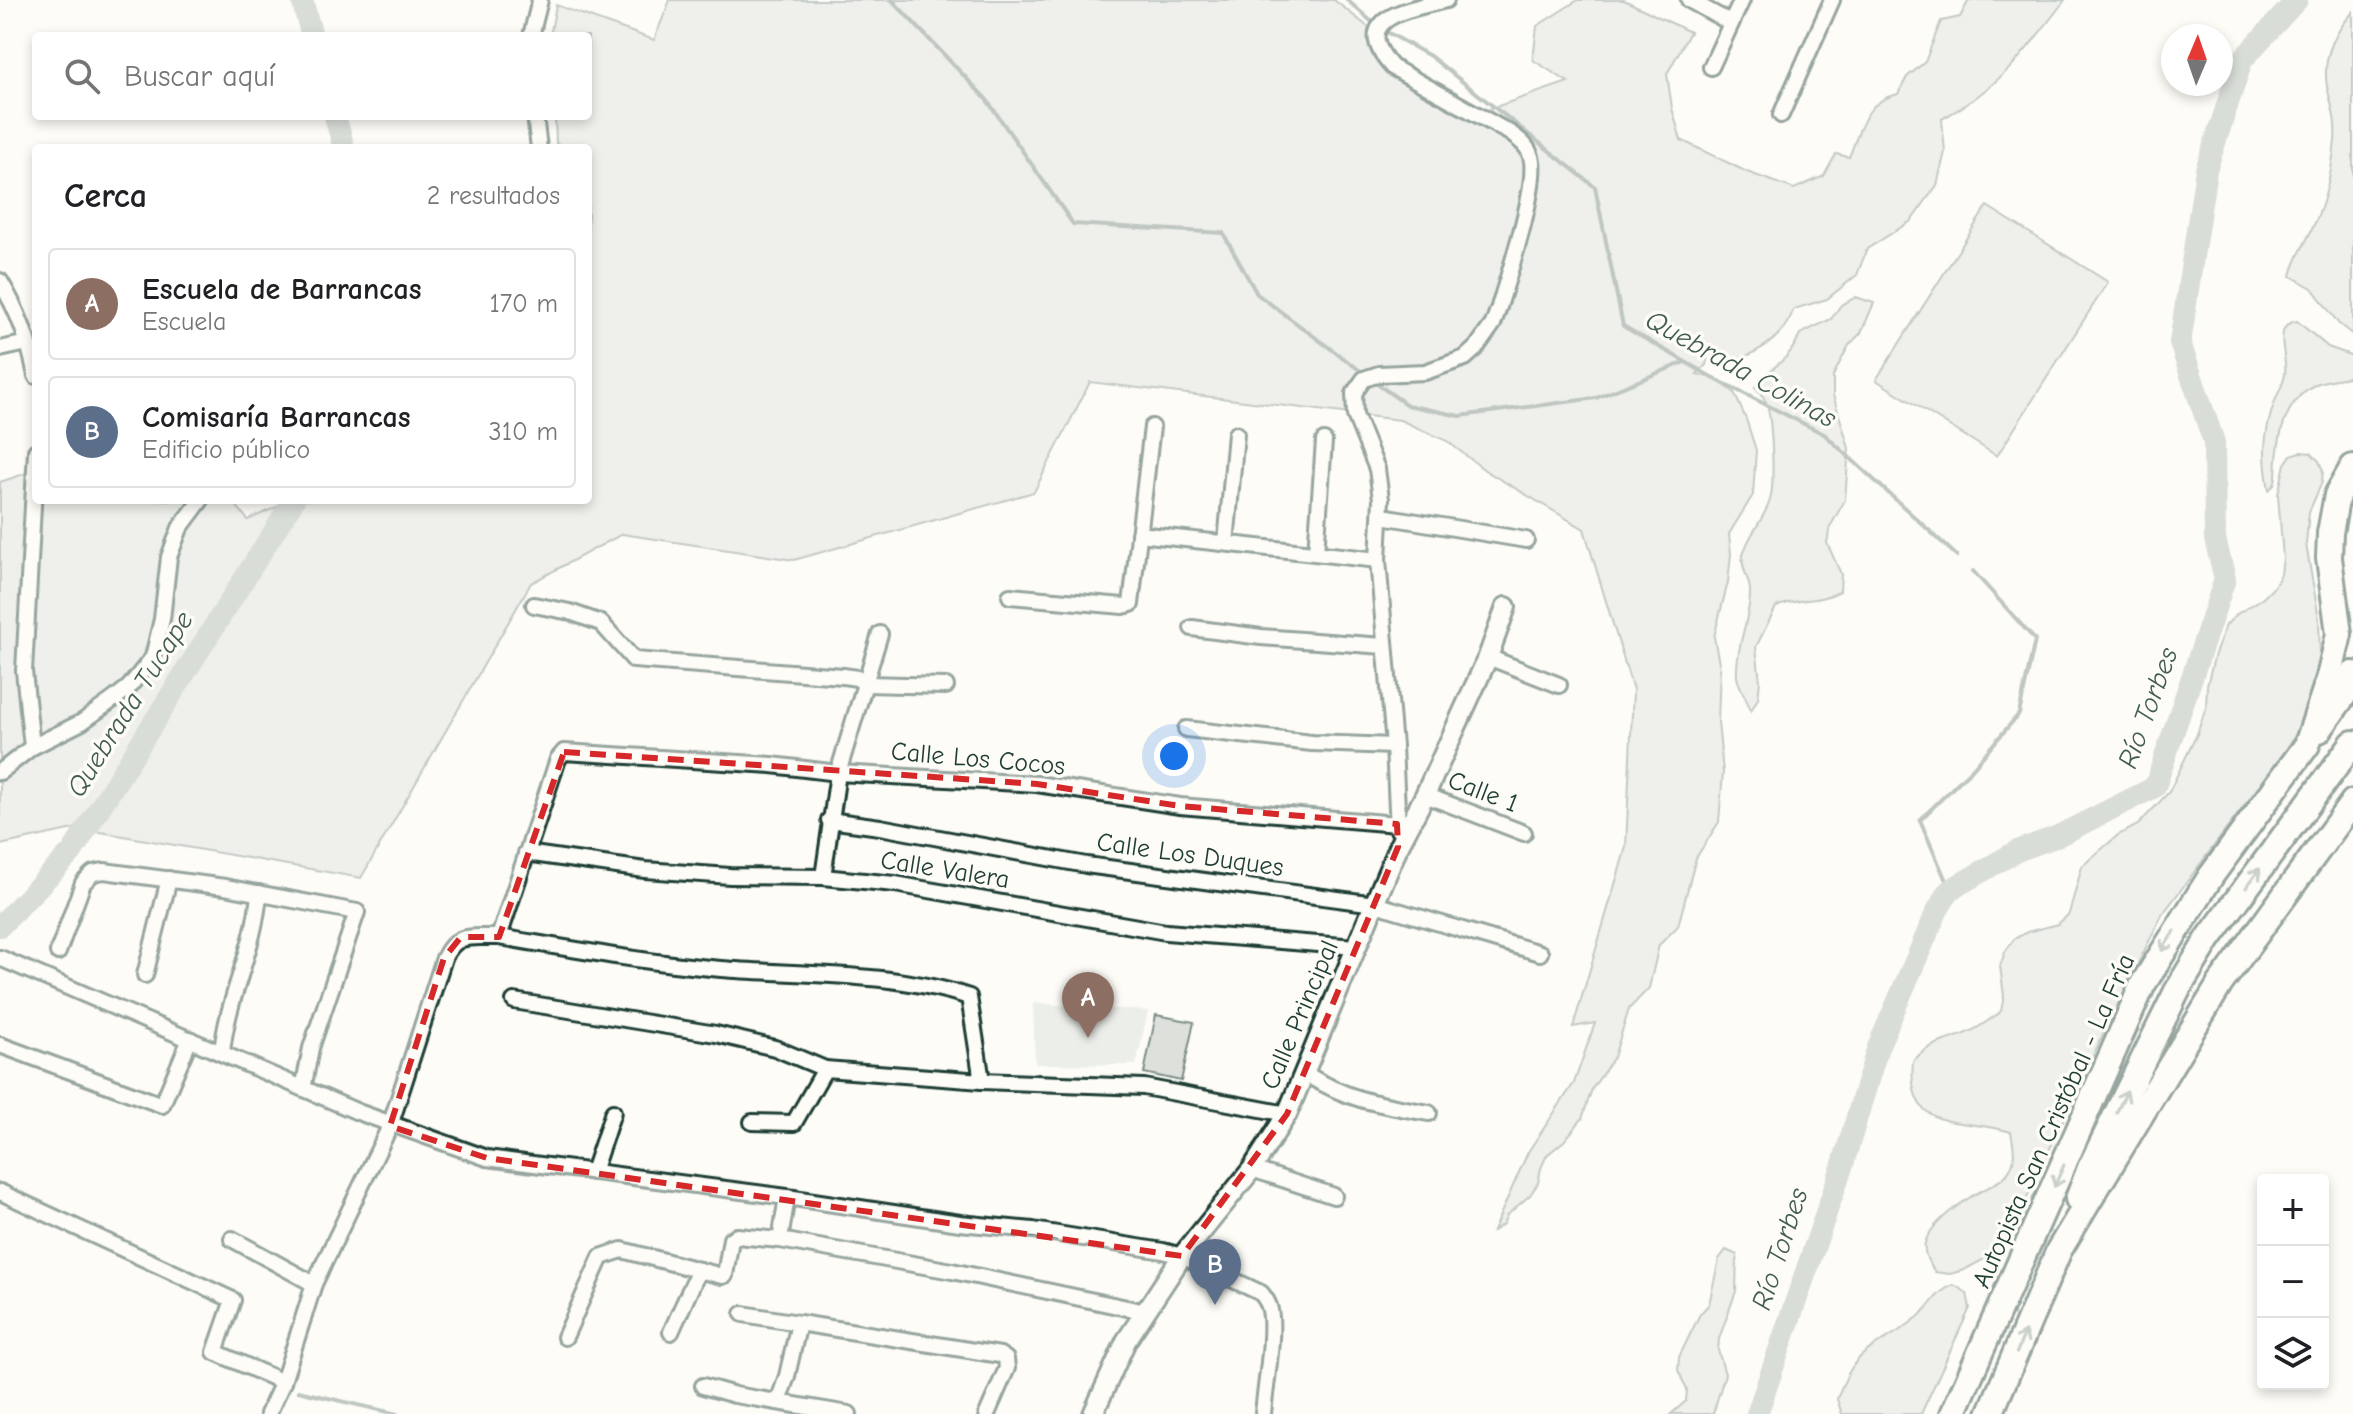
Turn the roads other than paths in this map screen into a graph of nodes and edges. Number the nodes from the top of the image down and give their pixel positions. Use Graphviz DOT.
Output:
graph roads {
  1 [pos="540,0"];
  2 [pos="1446,0"];
  3 [pos="1689,0"];
  4 [pos="1742,0"];
  5 [pos="1832,0"];
  6 [pos="1731,23"];
  7 [pos="532,32"];
  8 [pos="1711,67"];
  9 [pos="1781,115"];
  10 [pos="536,120"];
  11 [pos="538,144"];
  12 [pos="0,281"];
  13 [pos="27,343"];
  14 [pos="0,349"];
  15 [pos="32,361"];
  16 [pos="1152,427"];
  17 [pos="1236,434"];
  18 [pos="1324,441"];
  19 [pos="2353,467"];
  20 [pos="33,504"];
  21 [pos="198,504"];
  22 [pos="1382,516"];
  23 [pos="1139,534"];
  24 [pos="1526,540"];
  25 [pos="1226,543"];
  26 [pos="1316,553"];
  27 [pos="1378,560"];
  28 [pos="1010,596"];
  29 [pos="534,605"];
  30 [pos="1506,607"];
  31 [pos="2346,626"];
  32 [pos="1192,628"];
  33 [pos="880,634"];
  34 [pos="1384,646"];
  35 [pos="1488,657"];
  36 [pos="2353,674"];
  37 [pos="865,684"];
  38 [pos="1559,685"];
  39 [pos="946,686"];
  40 [pos="1186,729"];
  41 [pos="2353,743"];
  42 [pos="2307,745"];
  43 [pos="1394,746"];
  44 [pos="32,747"];
  45 [pos="0,772"];
  46 [pos="838,773"];
  47 [pos="1425,795"];
  48 [pos="2353,802"];
  49 [pos="829,820"];
  50 [pos="1397,824"];
  51 [pos="1524,833"];
  52 [pos="1398,847"];
  53 [pos="526,853"];
  54 [pos="823,877"];
  55 [pos="169,879"];
  56 [pos="259,893"];
  57 [pos="1375,904"];
  58 [pos="499,937"];
  59 [pos="1356,947"];
  60 [pos="58,952"];
  61 [pos="1540,953"];
  62 [pos="0,958"];
  63 [pos="145,975"];
  64 [pos="514,1001"];
  65 [pos="190,1039"];
  66 [pos="0,1045"];
  67 [pos="222,1053"];
  68 [pos="825,1069"];
  69 [pos="1304,1073"];
  70 [pos="982,1081"];
  71 [pos="303,1089"];
  72 [pos="613,1112"];
  73 [pos="1429,1113"];
  74 [pos="1287,1114"];
  75 [pos="752,1122"];
  76 [pos="390,1126"];
  77 [pos="1252,1169"];
  78 [pos="593,1172"];
  79 [pos="0,1192"];
  80 [pos="1334,1196"];
  81 [pos="787,1197"];
  82 [pos="232,1239"];
  83 [pos="780,1240"];
  84 [pos="2059,1250"];
  85 [pos="1182,1256"];
  86 [pos="699,1270"];
  87 [pos="314,1284"];
  88 [pos="1146,1312"];
  89 [pos="743,1314"];
  90 [pos="799,1323"];
  91 [pos="671,1332"];
  92 [pos="565,1337"];
  93 [pos="283,1382"];
  94 [pos="703,1386"];
  95 [pos="778,1402"];
  96 [pos="268,1414"];
  97 [pos="849,1414"];
  98 [pos="987,1414"];
  99 [pos="1093,1414"];
  100 [pos="1263,1414"];
  101 [pos="1953,1414"];
  102 [pos="1990,1414"];
  1 -- 7 [label="street"];
  2 -- 22 [label="street"];
  3 -- 6 [label="street"];
  4 -- 6 [label="street"];
  5 -- 9 [label="street"];
  6 -- 8 [label="street"];
  10 -- 11 [label="street"];
  12 -- 13 [label="street"];
  13 -- 14 [label="street"];
  13 -- 15 [label="street"];
  16 -- 23 [label="street"];
  17 -- 25 [label="street"];
  18 -- 26 [label="street"];
  19 -- 31 [label="highway, Autopista San Cristóbal - La Fría"];
  20 -- 44 [label="street"];
  21 -- 44 [label="street"];
  22 -- 24 [label="street"];
  22 -- 27 [label="street"];
  23 -- 25 [label="street"];
  23 -- 28 [label="street"];
  25 -- 26 [label="street"];
  26 -- 27 [label="street"];
  27 -- 34 [label="street"];
  29 -- 37 [label="street"];
  30 -- 35 [label="street, Calle Principal"];
  31 -- 42 [label="highway, Autopista San Cristóbal - La Fría"];
  32 -- 34 [label="street"];
  33 -- 37 [label="street"];
  34 -- 43 [label="street"];
  35 -- 38 [label="street"];
  35 -- 47 [label="street, Calle Principal"];
  36 -- 42 [label="highway"];
  37 -- 39 [label="street"];
  37 -- 46 [label="street"];
  40 -- 43 [label="street"];
  84 -- 41 [label="highway, one-way"];
  42 -- 101 [label="highway, Autopista San Cristóbal - La Fría, one-way"];
  43 -- 50 [label="street"];
  44 -- 45 [label="street"];
  46 -- 49 [label="street"];
  46 -- 50 [label="street, Calle Los Cocos"];
  46 -- 53 [label="street, Calle Los Cocos"];
  47 -- 51 [label="street, Calle 1"];
  47 -- 52 [label="street, Calle Principal"];
  48 -- 84 [label="highway"];
  49 -- 54 [label="street"];
  49 -- 57 [label="street, Calle Los Duques"];
  50 -- 52 [label="street"];
  52 -- 57 [label="street, Calle Principal"];
  53 -- 54 [label="street, Calle Valera"];
  53 -- 58 [label="street"];
  54 -- 59 [label="street, Calle Valera"];
  55 -- 56 [label="street"];
  55 -- 60 [label="street"];
  55 -- 63 [label="street"];
  56 -- 67 [label="street"];
  56 -- 71 [label="street"];
  57 -- 59 [label="street, Calle Principal"];
  57 -- 61 [label="street, Calle Los Duques"];
  58 -- 70 [label="street"];
  58 -- 76 [label="street"];
  59 -- 69 [label="street, Calle Principal"];
  62 -- 65 [label="street"];
  64 -- 68 [label="street"];
  65 -- 66 [label="street"];
  65 -- 67 [label="street"];
  67 -- 71 [label="street"];
  68 -- 70 [label="street"];
  68 -- 75 [label="street"];
  69 -- 73 [label="street"];
  69 -- 74 [label="street, Calle Principal"];
  70 -- 74 [label="street"];
  71 -- 76 [label="street"];
  72 -- 78 [label="street"];
  74 -- 77 [label="street, Calle Principal"];
  76 -- 78 [label="street"];
  76 -- 87 [label="street"];
  77 -- 80 [label="street"];
  77 -- 85 [label="street, Calle Principal"];
  78 -- 81 [label="street"];
  79 -- 93 [label="street"];
  81 -- 83 [label="street"];
  81 -- 85 [label="street"];
  82 -- 87 [label="street"];
  83 -- 86 [label="street"];
  83 -- 88 [label="street"];
  102 -- 84 [label="highway, one-way"];
  85 -- 88 [label="street, Calle Principal"];
  85 -- 100 [label="street"];
  86 -- 91 [label="street"];
  86 -- 92 [label="street"];
  87 -- 93 [label="street"];
  88 -- 99 [label="street, Calle Principal"];
  89 -- 90 [label="street"];
  90 -- 95 [label="street"];
  90 -- 98 [label="street"];
  93 -- 96 [label="street"];
  94 -- 95 [label="street"];
  95 -- 97 [label="street"];
}
